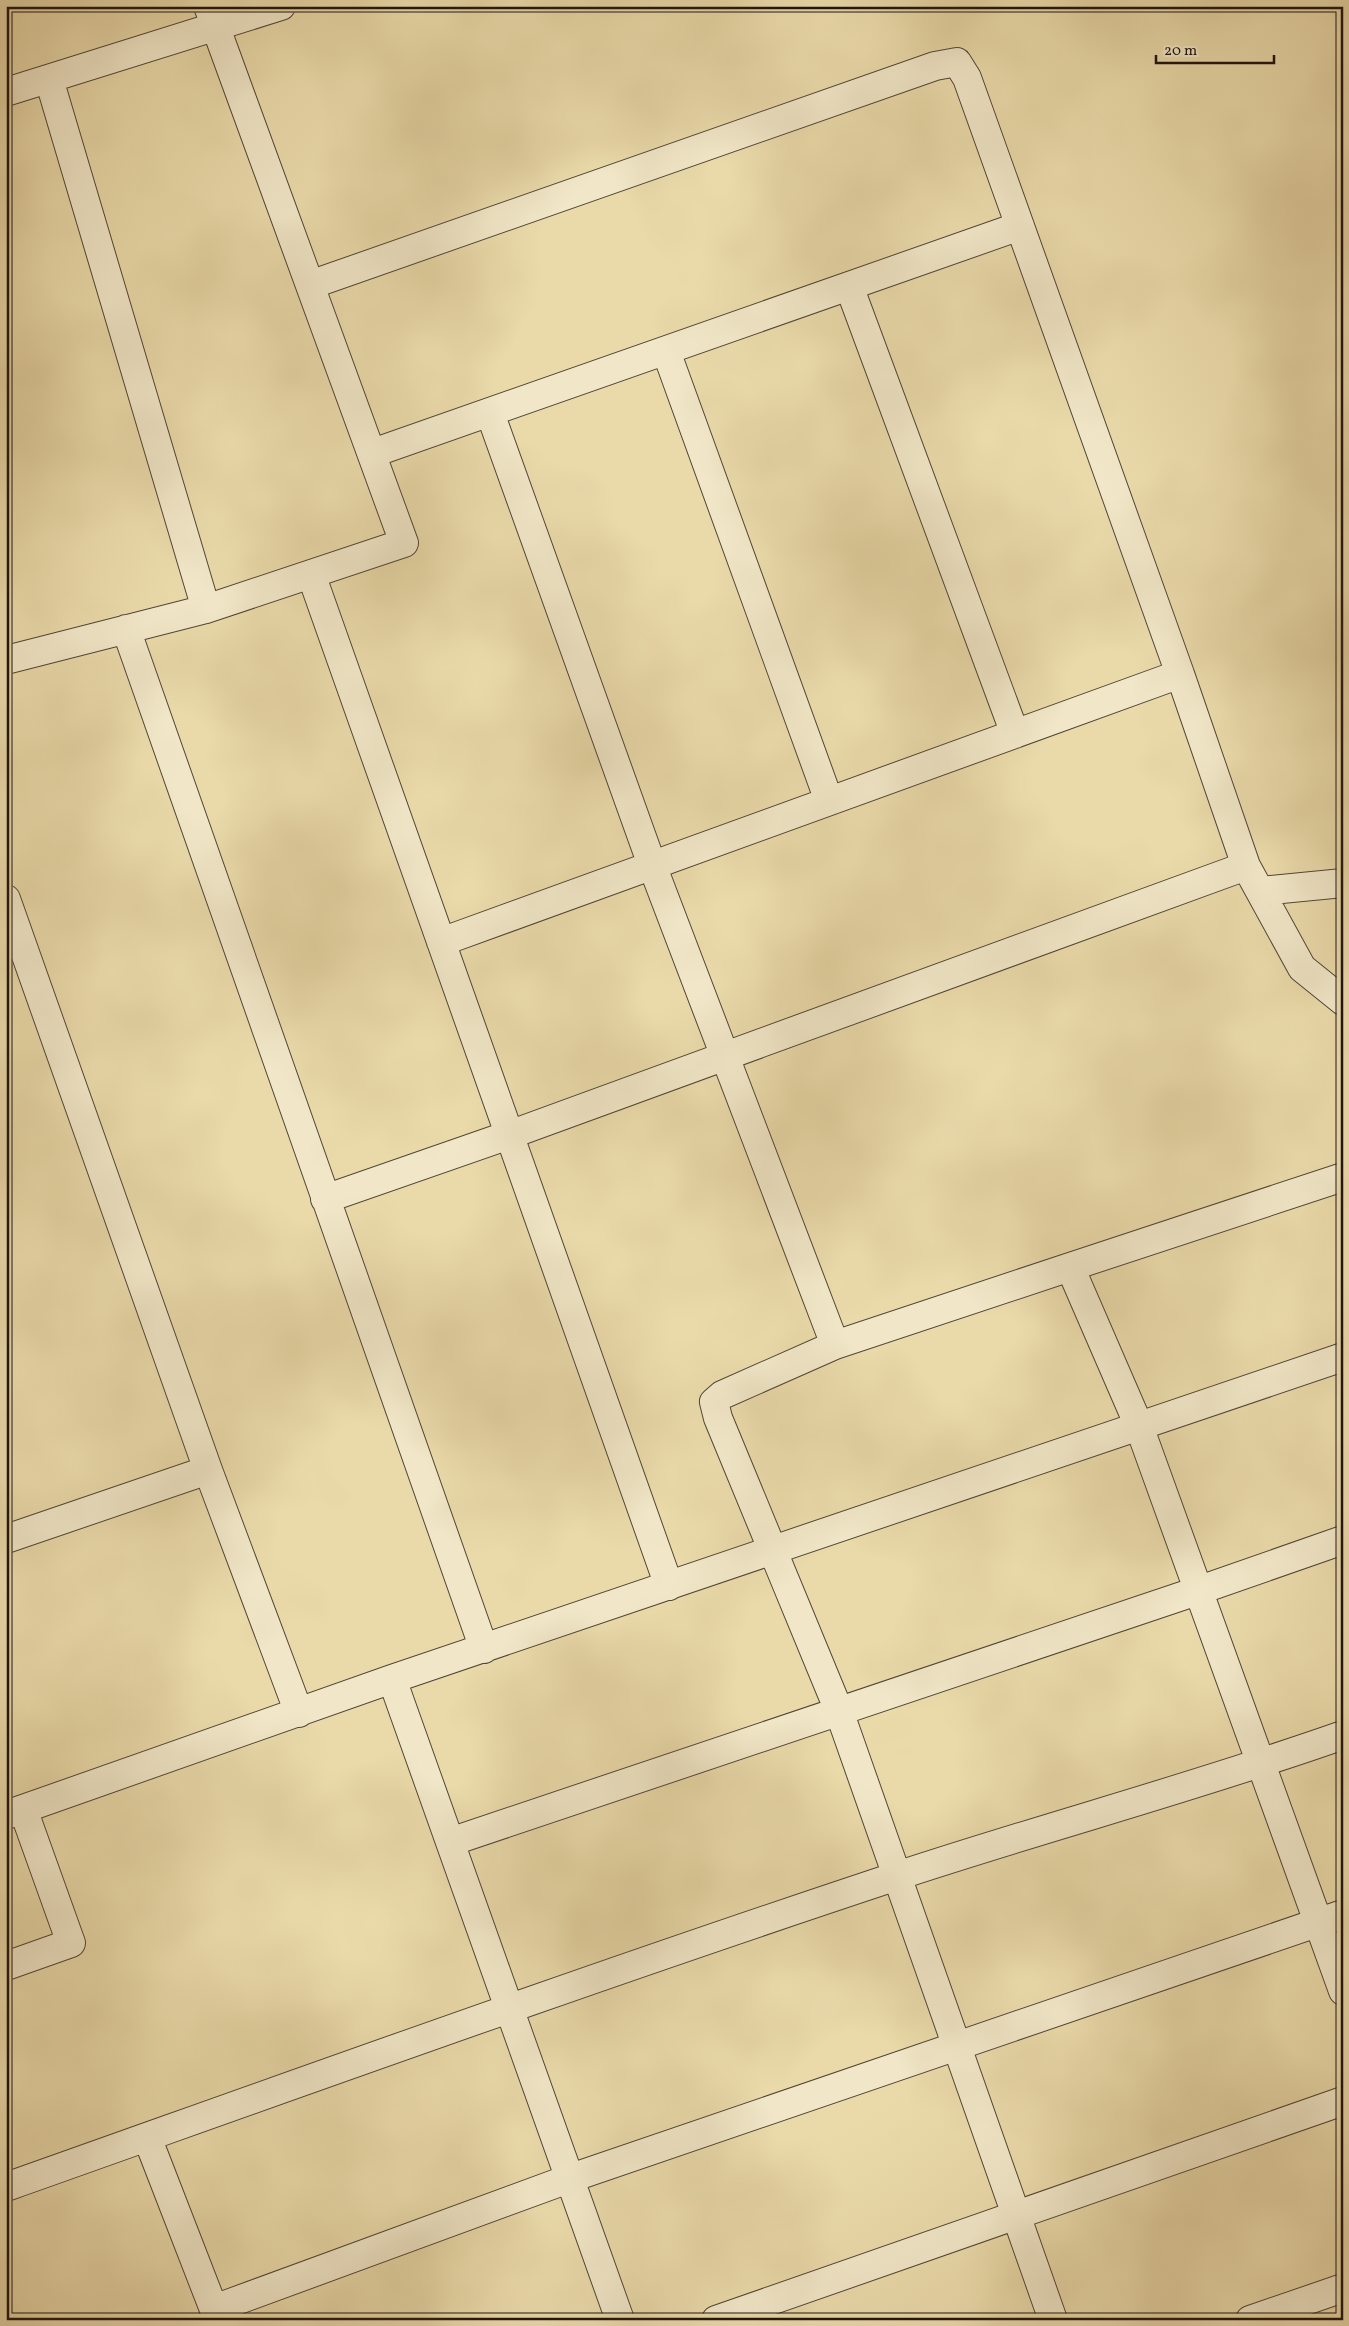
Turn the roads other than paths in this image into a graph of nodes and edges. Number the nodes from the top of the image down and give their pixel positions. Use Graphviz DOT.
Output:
graph roads {
  1 [pos="281,6"];
  2 [pos="211,17"];
  3 [pos="49,79"];
  4 [pos="6,92"];
  5 [pos="1020,226"];
  6 [pos="310,285"];
  7 [pos="849,286"];
  8 [pos="666,352"];
  9 [pos="490,413"];
  10 [pos="372,453"];
  11 [pos="311,574"];
  12 [pos="206,609"];
  13 [pos="126,629"];
  14 [pos="6,660"];
  15 [pos="1180,674"];
  16 [pos="1015,734"];
  17 [pos="829,801"];
  18 [pos="652,865"];
  19 [pos="1246,866"];
  20 [pos="1343,883"];
  21 [pos="1261,891"];
  22 [pos="6,898"];
  23 [pos="441,942"];
  24 [pos="1343,1001"];
  25 [pos="726,1056"];
  26 [pos="509,1135"];
  27 [pos="1343,1176"];
  28 [pos="325,1199"];
  29 [pos="1070,1267"];
  30 [pos="835,1345"];
  31 [pos="1343,1357"];
  32 [pos="1139,1426"];
  33 [pos="208,1470"];
  34 [pos="6,1540"];
  35 [pos="1343,1540"];
  36 [pos="774,1550"];
  37 [pos="669,1586"];
  38 [pos="1197,1591"];
  39 [pos="484,1649"];
  40 [pos="392,1679"];
  41 [pos="839,1711"];
  42 [pos="299,1713"];
  43 [pos="1343,1735"];
  44 [pos="1261,1764"];
  45 [pos="15,1812"];
  46 [pos="450,1842"];
  47 [pos="898,1876"];
  48 [pos="1331,1918"];
  49 [pos="6,1966"];
  50 [pos="1343,1991"];
  51 [pos="510,2009"];
  52 [pos="956,2044"];
  53 [pos="1343,2101"];
  54 [pos="147,2136"];
  55 [pos="571,2178"];
  56 [pos="6,2187"];
  57 [pos="1014,2214"];
  58 [pos="1343,2288"];
  59 [pos="216,2314"];
  60 [pos="620,2320"];
  61 [pos="716,2320"];
  62 [pos="1052,2320"];
  63 [pos="1250,2320"];
  1 -- 2 [label="street"];
  2 -- 3 [label="street"];
  2 -- 6 [label="street"];
  3 -- 4 [label="street"];
  3 -- 12 [label="street"];
  5 -- 6 [label="street"];
  5 -- 7 [label="street"];
  5 -- 15 [label="street"];
  6 -- 10 [label="street"];
  7 -- 8 [label="street"];
  7 -- 16 [label="street"];
  8 -- 9 [label="street"];
  8 -- 17 [label="street"];
  9 -- 10 [label="street"];
  9 -- 18 [label="street"];
  10 -- 11 [label="street"];
  11 -- 12 [label="street"];
  11 -- 23 [label="street"];
  12 -- 13 [label="street"];
  13 -- 14 [label="street"];
  13 -- 28 [label="street"];
  15 -- 16 [label="street"];
  15 -- 19 [label="street"];
  16 -- 17 [label="street"];
  17 -- 18 [label="street"];
  18 -- 23 [label="street"];
  18 -- 25 [label="street"];
  19 -- 21 [label="street"];
  19 -- 25 [label="street"];
  20 -- 21 [label="street"];
  21 -- 24 [label="street"];
  22 -- 33 [label="street"];
  23 -- 26 [label="street"];
  25 -- 26 [label="street"];
  25 -- 30 [label="street"];
  26 -- 28 [label="street"];
  26 -- 37 [label="street"];
  27 -- 29 [label="street"];
  28 -- 39 [label="street"];
  29 -- 30 [label="street"];
  29 -- 32 [label="street"];
  30 -- 36 [label="street"];
  31 -- 32 [label="street"];
  32 -- 36 [label="street"];
  32 -- 38 [label="street"];
  33 -- 34 [label="street"];
  33 -- 42 [label="street"];
  35 -- 38 [label="street"];
  36 -- 37 [label="street"];
  36 -- 41 [label="street"];
  37 -- 39 [label="street"];
  38 -- 41 [label="street"];
  38 -- 44 [label="street"];
  39 -- 40 [label="street"];
  40 -- 42 [label="street"];
  40 -- 46 [label="street"];
  41 -- 46 [label="street"];
  41 -- 47 [label="street"];
  42 -- 45 [label="street"];
  43 -- 44 [label="street"];
  44 -- 47 [label="street"];
  44 -- 48 [label="street"];
  45 -- 49 [label="street"];
  46 -- 51 [label="street"];
  47 -- 51 [label="street"];
  47 -- 52 [label="street"];
  48 -- 50 [label="street"];
  48 -- 52 [label="street"];
  51 -- 54 [label="street"];
  51 -- 55 [label="street"];
  52 -- 55 [label="street"];
  52 -- 57 [label="street"];
  53 -- 57 [label="street"];
  54 -- 56 [label="street"];
  54 -- 59 [label="street"];
  55 -- 59 [label="street"];
  55 -- 60 [label="street"];
  57 -- 61 [label="street"];
  57 -- 62 [label="street"];
  58 -- 63 [label="street"];
}
